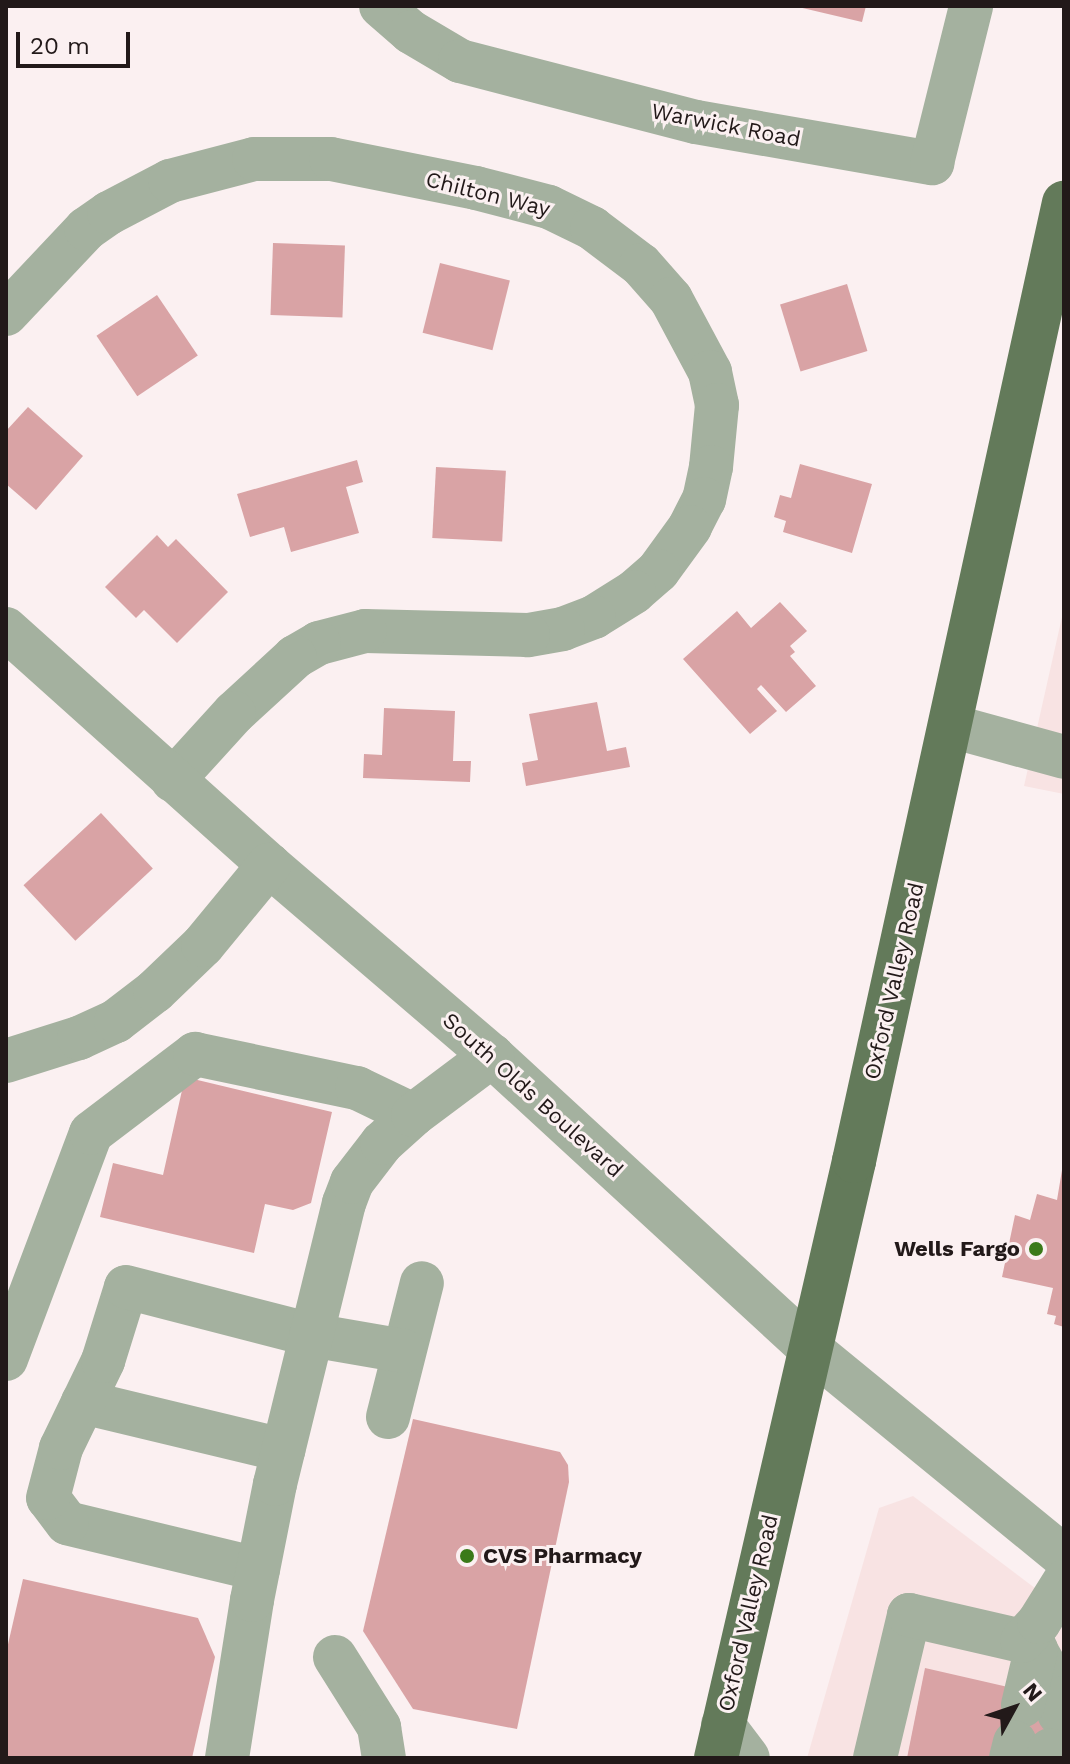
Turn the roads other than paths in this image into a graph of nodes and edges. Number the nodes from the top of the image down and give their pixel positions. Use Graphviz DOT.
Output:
graph roads {
  1 [pos="381,6"];
  2 [pos="971,6"];
  3 [pos="1064,203"];
  4 [pos="6,314"];
  5 [pos="6,629"];
  6 [pos="951,726"];
  7 [pos="1064,757"];
  8 [pos="173,780"];
  9 [pos="269,865"];
  10 [pos="492,1056"];
  11 [pos="6,1061"];
  12 [pos="413,1115"];
  13 [pos="422,1283"];
  14 [pos="311,1335"];
  15 [pos="809,1348"];
  16 [pos="404,1351"];
  17 [pos="6,1359"];
  18 [pos="83,1402"];
  19 [pos="388,1417"];
  20 [pos="283,1450"];
  21 [pos="1064,1557"];
  22 [pos="258,1569"];
  23 [pos="1064,1582"];
  24 [pos="1032,1642"];
  25 [pos="335,1657"];
  26 [pos="1034,1738"];
  27 [pos="729,1747"];
  28 [pos="227,1758"];
  29 [pos="384,1758"];
  30 [pos="875,1758"];
  1 -- 2 [label="street, Warwick Road"];
  3 -- 6 [label="main road, Oxford Valley Road"];
  4 -- 8 [label="street, Chilton Way"];
  5 -- 8 [label="street, South Olds Boulevard"];
  6 -- 7 [label="street"];
  6 -- 15 [label="main road, Oxford Valley Road"];
  8 -- 9 [label="street, South Olds Boulevard"];
  9 -- 10 [label="street, South Olds Boulevard"];
  9 -- 11 [label="street"];
  10 -- 12 [label="street"];
  10 -- 15 [label="street, South Olds Boulevard"];
  12 -- 14 [label="street"];
  12 -- 17 [label="street"];
  13 -- 16 [label="street"];
  14 -- 16 [label="street"];
  14 -- 18 [label="street"];
  14 -- 20 [label="street"];
  15 -- 21 [label="street, South Olds Boulevard"];
  15 -- 27 [label="main road, Oxford Valley Road"];
  16 -- 19 [label="street"];
  18 -- 20 [label="street"];
  18 -- 22 [label="street"];
  20 -- 22 [label="street"];
  22 -- 28 [label="street"];
  23 -- 24 [label="street"];
  24 -- 26 [label="street"];
  24 -- 30 [label="street"];
  25 -- 29 [label="street"];
}
